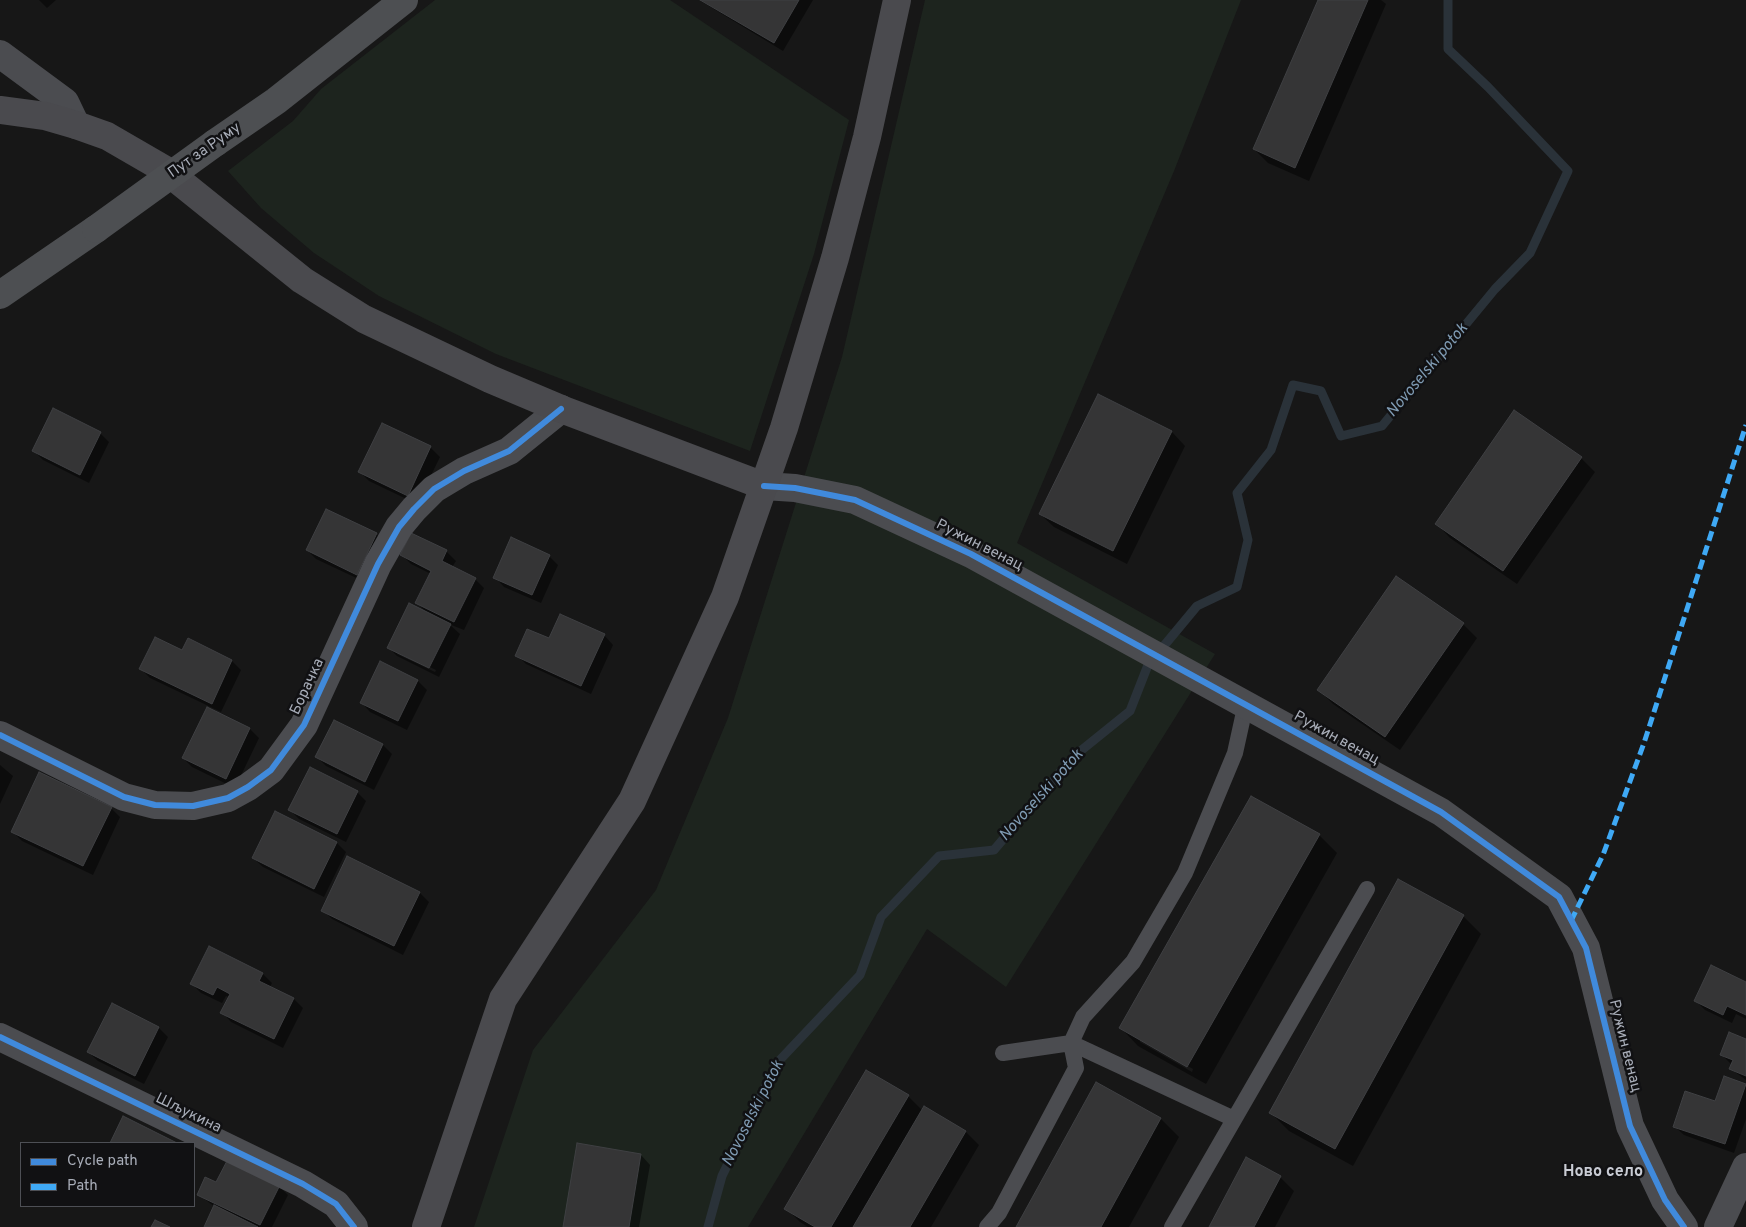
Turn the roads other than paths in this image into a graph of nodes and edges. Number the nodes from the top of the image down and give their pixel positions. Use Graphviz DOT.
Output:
graph roads {
  1 [pos="404,0"];
  2 [pos="897,0"];
  3 [pos="0,54"];
  4 [pos="0,110"];
  5 [pos="76,125"];
  6 [pos="0,295"];
  7 [pos="561,409"];
  8 [pos="764,486"];
  9 [pos="1246,703"];
  10 [pos="0,735"];
  11 [pos="1367,889"];
  12 [pos="0,1037"];
  13 [pos="1071,1043"];
  14 [pos="1003,1053"];
  15 [pos="1234,1119"];
  16 [pos="1746,1167"];
  17 [pos="354,1227"];
  18 [pos="426,1227"];
  19 [pos="987,1227"];
  20 [pos="1172,1227"];
  21 [pos="1684,1227"];
  22 [pos="1718,1227"];
  1 -- 6 [label="main road, Пут за Руму, bridge"];
  2 -- 8 [label="main road"];
  3 -- 5 [label="street"];
  4 -- 5 [label="main road"];
  5 -- 7 [label="main road"];
  7 -- 8 [label="main road"];
  7 -- 10 [label="street, Борачка"];
  8 -- 9 [label="street, Ружин венац"];
  8 -- 18 [label="main road"];
  9 -- 13 [label="lane"];
  9 -- 21 [label="street, Ружин венац"];
  11 -- 15 [label="lane"];
  12 -- 17 [label="street, Шљукина"];
  13 -- 14 [label="lane"];
  13 -- 15 [label="lane"];
  13 -- 19 [label="lane"];
  15 -- 20 [label="lane"];
  16 -- 22 [label="street"];
}
